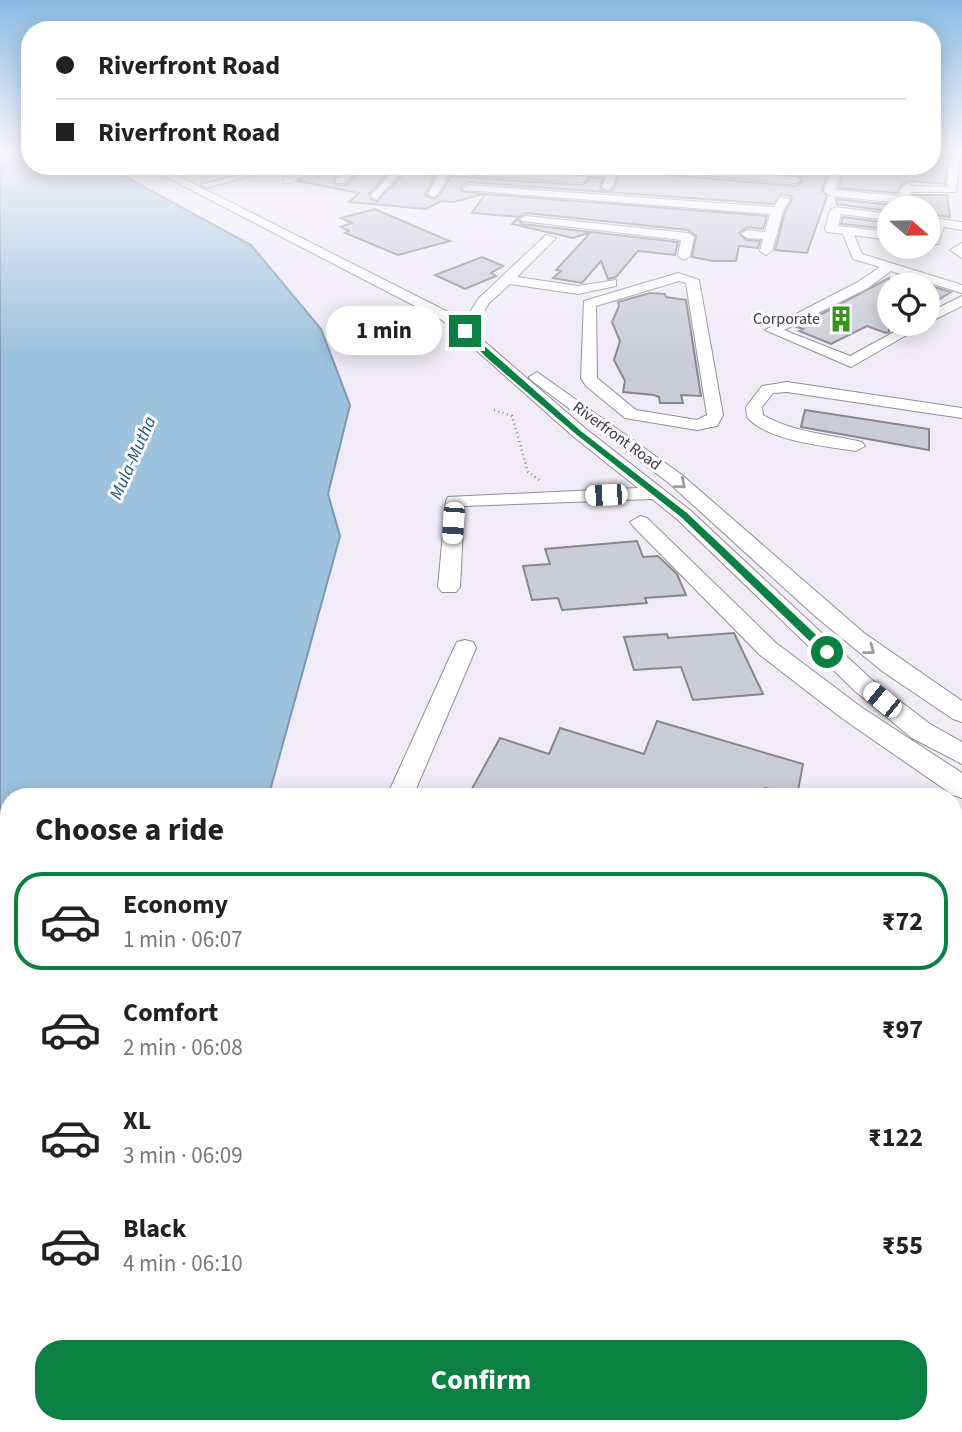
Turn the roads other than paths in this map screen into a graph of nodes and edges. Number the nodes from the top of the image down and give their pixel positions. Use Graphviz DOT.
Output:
graph roads {
  1 [pos="257,220"];
  2 [pos="277,220"];
  3 [pos="557,220"];
  4 [pos="568,220"];
  5 [pos="775,220"];
  6 [pos="833,220"];
  7 [pos="567,223"];
  8 [pos="940,223"];
  9 [pos="962,226"];
  10 [pos="820,233"];
  11 [pos="747,234"];
  12 [pos="877,235"];
  13 [pos="769,236"];
  14 [pos="848,236"];
  15 [pos="550,238"];
  16 [pos="877,240"];
  17 [pos="940,248"];
  18 [pos="960,250"];
  19 [pos="765,251"];
  20 [pos="684,256"];
  21 [pos="890,266"];
  22 [pos="883,273"];
  23 [pos="505,279"];
  24 [pos="877,279"];
  25 [pos="626,280"];
  26 [pos="962,289"];
  27 [pos="962,300"];
  28 [pos="940,310"];
  29 [pos="467,326"];
  30 [pos="898,336"];
  31 [pos="589,378"];
  32 [pos="556,392"];
  33 [pos="962,413"];
  34 [pos="856,446"];
  35 [pos="657,493"];
  36 [pos="640,522"];
  37 [pos="449,587"];
  38 [pos="465,648"];
  39 [pos="962,713"];
  40 [pos="962,754"];
  41 [pos="404,788"];
  42 [pos="962,788"];
  1 -- 29 [label="street, Riverfront Road"];
  2 -- 29 [label="street, Riverfront Road"];
  3 -- 7 [label="street"];
  4 -- 7 [label="street"];
  5 -- 13 [label="street"];
  6 -- 12 [label="street"];
  7 -- 20 [label="street"];
  8 -- 9 [label="street"];
  10 -- 14 [label="street"];
  11 -- 13 [label="street"];
  13 -- 19 [label="street"];
  14 -- 16 [label="street"];
  14 -- 21 [label="street"];
  15 -- 23 [label="street"];
  17 -- 18 [label="street"];
  21 -- 22 [label="street"];
  21 -- 26 [label="street"];
  23 -- 25 [label="street"];
  23 -- 29 [label="street"];
  24 -- 30 [label="street"];
  27 -- 28 [label="street"];
  29 -- 32 [label="street, Riverfront Road"];
  29 -- 35 [label="street, Riverfront Road"];
  31 -- 31 [label="street"];
  31 -- 32 [label="street"];
  32 -- 39 [label="street, Riverfront Road, one-way"];
  33 -- 34 [label="street"];
  35 -- 37 [label="street"];
  35 -- 40 [label="street, Riverfront Road"];
  36 -- 42 [label="street"];
  38 -- 41 [label="street"];
}
